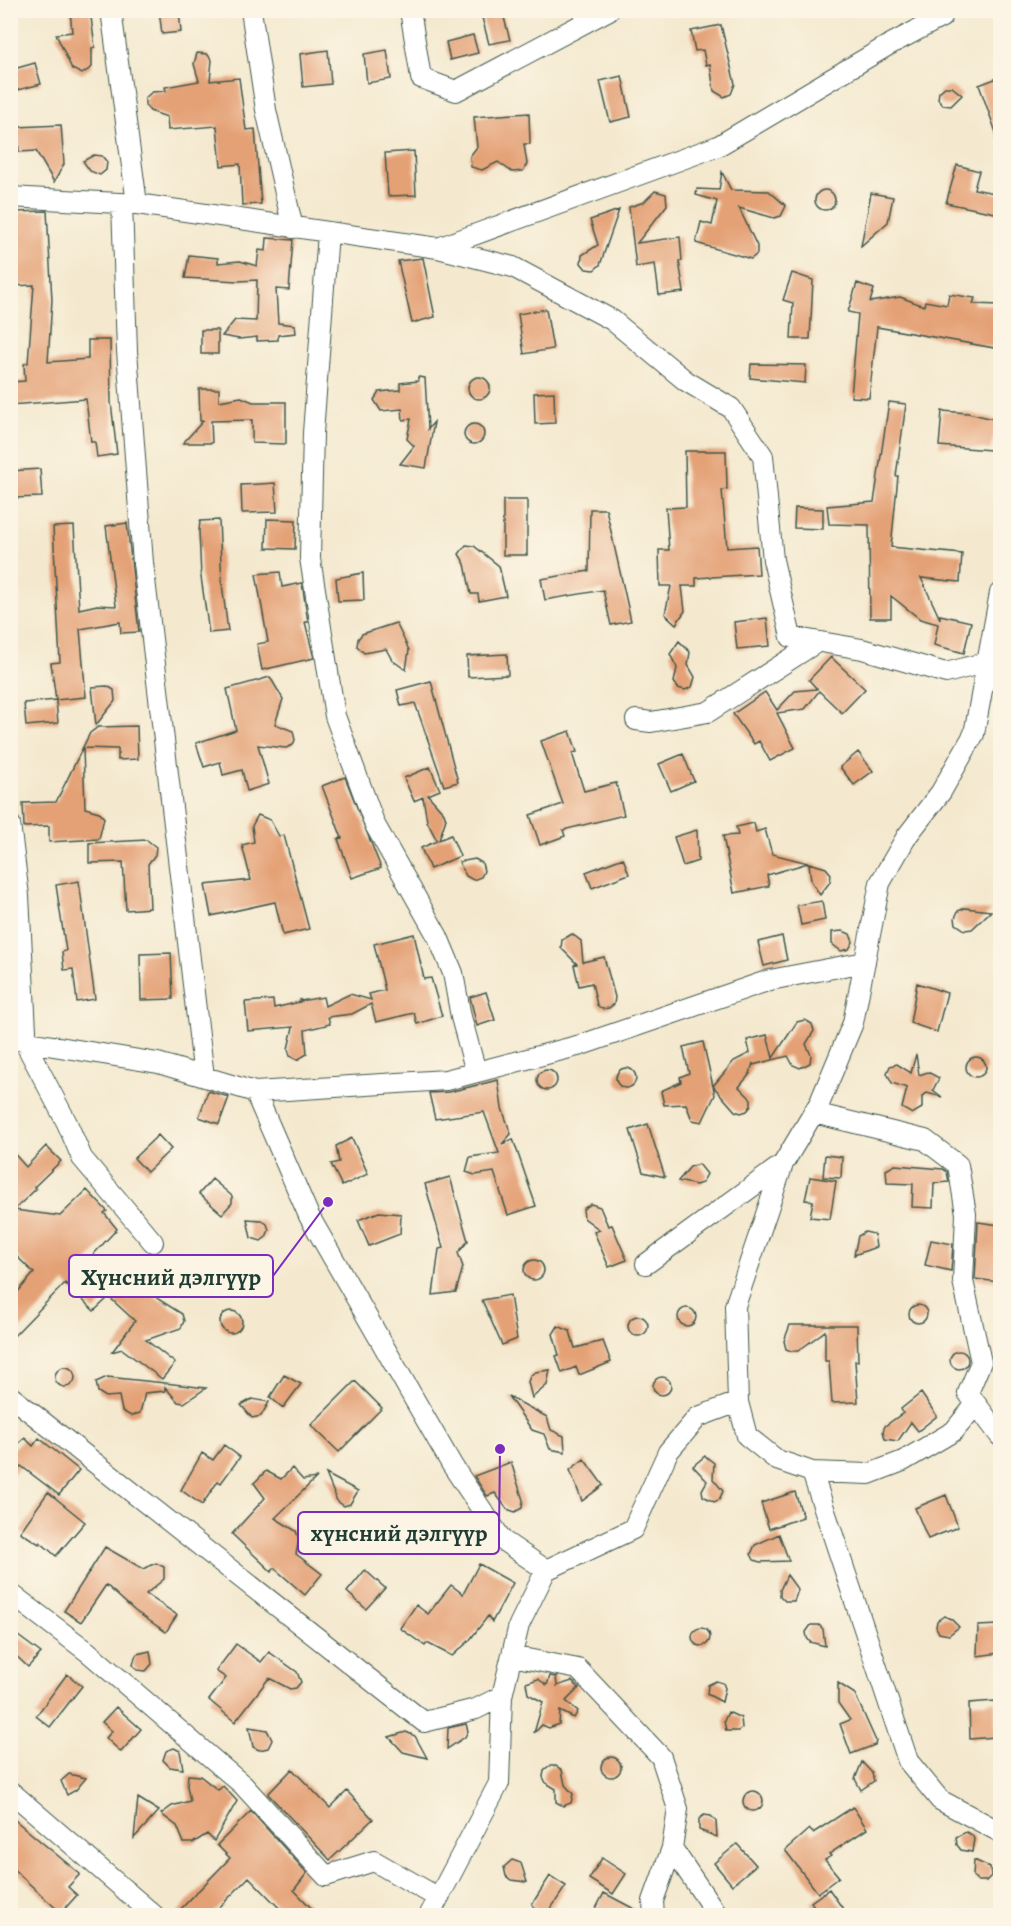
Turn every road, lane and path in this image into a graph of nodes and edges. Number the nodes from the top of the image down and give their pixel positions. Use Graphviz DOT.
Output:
graph roads {
  1 [pos="111,10"];
  2 [pos="252,10"];
  3 [pos="411,10"];
  4 [pos="609,10"];
  5 [pos="942,17"];
  6 [pos="10,197"];
  7 [pos="130,204"];
  8 [pos="293,228"];
  9 [pos="328,233"];
  10 [pos="438,248"];
  11 [pos="1000,593"];
  12 [pos="817,642"];
  13 [pos="987,662"];
  14 [pos="636,720"];
  15 [pos="10,824"];
  16 [pos="865,962"];
  17 [pos="17,1040"];
  18 [pos="476,1072"];
  19 [pos="204,1077"];
  20 [pos="255,1092"];
  21 [pos="814,1113"];
  22 [pos="783,1164"];
  23 [pos="153,1242"];
  24 [pos="646,1264"];
  25 [pos="10,1396"];
  26 [pos="738,1402"];
  27 [pos="976,1404"];
  28 [pos="1000,1436"];
  29 [pos="812,1472"];
  30 [pos="546,1570"];
  31 [pos="10,1593"];
  32 [pos="512,1656"];
  33 [pos="502,1696"];
  34 [pos="10,1791"];
  35 [pos="1000,1832"];
  36 [pos="672,1848"];
  37 [pos="437,1898"];
  38 [pos="155,1916"];
  39 [pos="429,1916"];
  40 [pos="654,1916"];
  41 [pos="718,1916"];
  1 -- 7 [label="street"];
  2 -- 8 [label="street"];
  3 -- 4 [label="street"];
  5 -- 10 [label="street"];
  6 -- 7 [label="street"];
  7 -- 8 [label="street"];
  7 -- 19 [label="street"];
  8 -- 9 [label="street"];
  9 -- 10 [label="street"];
  9 -- 18 [label="street"];
  10 -- 12 [label="street"];
  11 -- 13 [label="street"];
  12 -- 13 [label="street"];
  12 -- 14 [label="street"];
  13 -- 16 [label="street"];
  15 -- 17 [label="street"];
  16 -- 18 [label="street"];
  16 -- 21 [label="street"];
  17 -- 19 [label="street"];
  17 -- 23 [label="street"];
  18 -- 20 [label="street"];
  19 -- 20 [label="street"];
  20 -- 30 [label="street"];
  21 -- 22 [label="street"];
  21 -- 27 [label="street"];
  22 -- 24 [label="street"];
  22 -- 26 [label="street"];
  25 -- 33 [label="street"];
  26 -- 29 [label="street"];
  26 -- 30 [label="street"];
  27 -- 28 [label="street"];
  27 -- 29 [label="street"];
  29 -- 35 [label="street"];
  30 -- 32 [label="street"];
  31 -- 37 [label="street"];
  32 -- 33 [label="street"];
  32 -- 36 [label="street"];
  33 -- 37 [label="street"];
  34 -- 38 [label="street"];
  36 -- 40 [label="street"];
  36 -- 41 [label="street"];
  37 -- 39 [label="street"];
}
